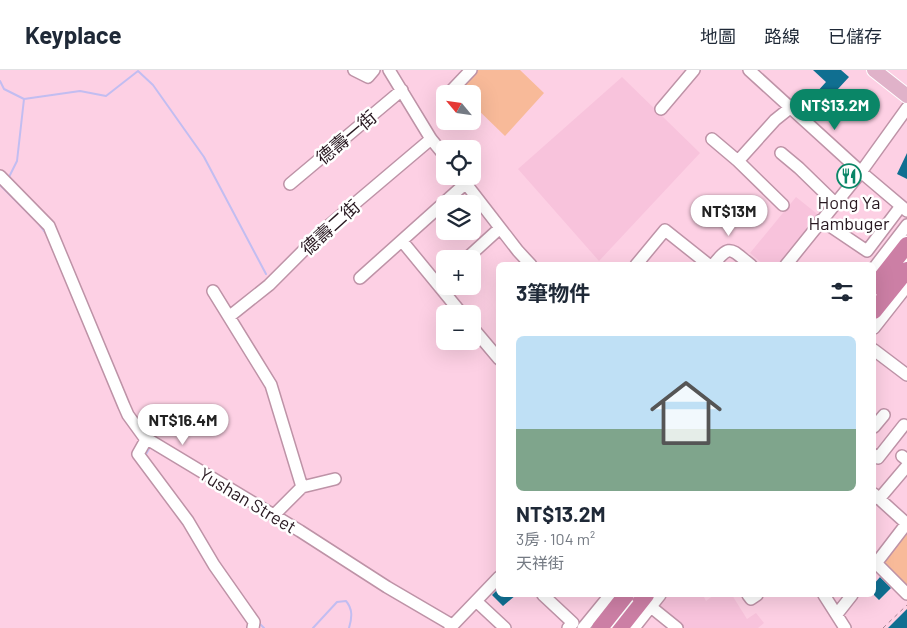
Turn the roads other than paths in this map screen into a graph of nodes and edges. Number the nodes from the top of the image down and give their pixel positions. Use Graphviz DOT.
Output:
graph roads {
  1 [pos="354,70"];
  2 [pos="374,70"];
  3 [pos="389,70"];
  4 [pos="471,70"];
  5 [pos="694,70"];
  6 [pos="749,70"];
  7 [pos="874,70"];
  8 [pos="457,85"];
  9 [pos="402,90"];
  10 [pos="907,98"];
  11 [pos="790,108"];
  12 [pos="661,110"];
  13 [pos="431,139"];
  14 [pos="712,139"];
  15 [pos="436,145"];
  16 [pos="780,153"];
  17 [pos="738,161"];
  18 [pos="861,172"];
  19 [pos="4,180"];
  20 [pos="290,184"];
  21 [pos="458,185"];
  22 [pos="467,185"];
  23 [pos="835,203"];
  24 [pos="784,205"];
  25 [pos="904,208"];
  26 [pos="821,220"];
  27 [pos="907,225"];
  28 [pos="500,228"];
  29 [pos="402,241"];
  30 [pos="907,245"];
  31 [pos="476,250"];
  32 [pos="528,262"];
  33 [pos="638,262"];
  34 [pos="705,262"];
  35 [pos="716,262"];
  36 [pos="746,262"];
  37 [pos="788,262"];
  38 [pos="876,265"];
  39 [pos="907,270"];
  40 [pos="436,275"];
  41 [pos="360,278"];
  42 [pos="876,284"];
  43 [pos="907,286"];
  44 [pos="213,290"];
  45 [pos="876,309"];
  46 [pos="230,316"];
  47 [pos="876,325"];
  48 [pos="481,337"];
  49 [pos="876,351"];
  50 [pos="496,355"];
  51 [pos="906,371"];
  52 [pos="884,415"];
  53 [pos="876,425"];
  54 [pos="904,425"];
  55 [pos="147,438"];
  56 [pos="876,457"];
  57 [pos="905,461"];
  58 [pos="335,479"];
  59 [pos="302,487"];
  60 [pos="877,497"];
  61 [pos="274,515"];
  62 [pos="907,524"];
  63 [pos="876,564"];
  64 [pos="876,566"];
  65 [pos="496,580"];
  66 [pos="907,594"];
  67 [pos="545,597"];
  68 [pos="609,597"];
  69 [pos="624,597"];
  70 [pos="825,597"];
  71 [pos="851,597"];
  72 [pos="476,601"];
  73 [pos="648,601"];
  74 [pos="838,622"];
  75 [pos="598,625"];
  76 [pos="451,627"];
  77 [pos="253,628"];
  78 [pos="505,628"];
  79 [pos="568,628"];
  80 [pos="584,628"];
  81 [pos="620,628"];
  82 [pos="634,628"];
  83 [pos="677,628"];
  1 -- 2 [label="street"];
  3 -- 9 [label="street"];
  4 -- 8 [label="street"];
  5 -- 12 [label="street"];
  6 -- 11 [label="street"];
  7 -- 10 [label="main road"];
  9 -- 13 [label="street"];
  9 -- 20 [label="street, 德壽一街"];
  10 -- 18 [label="street"];
  11 -- 17 [label="street"];
  11 -- 18 [label="street"];
  13 -- 15 [label="street"];
  13 -- 46 [label="street, 德壽二街"];
  14 -- 17 [label="street"];
  16 -- 23 [label="street"];
  17 -- 24 [label="street"];
  18 -- 23 [label="street"];
  18 -- 25 [label="street"];
  19 -- 55 [label="street, Yushan Street"];
  21 -- 29 [label="street"];
  22 -- 28 [label="street"];
  23 -- 26 [label="street"];
  25 -- 26 [label="street"];
  26 -- 37 [label="street"];
  27 -- 38 [label="street"];
  28 -- 31 [label="street"];
  28 -- 32 [label="street"];
  29 -- 40 [label="street"];
  29 -- 41 [label="street"];
  30 -- 42 [label="highway"];
  33 -- 34 [label="street"];
  35 -- 36 [label="street"];
  39 -- 45 [label="highway"];
  43 -- 47 [label="street"];
  44 -- 46 [label="street"];
  46 -- 59 [label="street"];
  48 -- 50 [label="street"];
  49 -- 51 [label="street"];
  52 -- 53 [label="street"];
  54 -- 56 [label="street"];
  55 -- 61 [label="street, Yushan Street"];
  55 -- 77 [label="street"];
  57 -- 60 [label="street"];
  58 -- 59 [label="street"];
  59 -- 61 [label="street"];
  60 -- 62 [label="street"];
  61 -- 76 [label="street, Yushan Street"];
  62 -- 63 [label="street"];
  64 -- 66 [label="street"];
  65 -- 72 [label="street"];
  67 -- 79 [label="street"];
  68 -- 75 [label="street"];
  69 -- 75 [label="highway, bridge"];
  70 -- 74 [label="street"];
  71 -- 74 [label="street"];
  72 -- 76 [label="street"];
  72 -- 78 [label="street"];
  73 -- 81 [label="highway"];
  73 -- 82 [label="street"];
  73 -- 83 [label="street"];
  75 -- 80 [label="street"];
}
